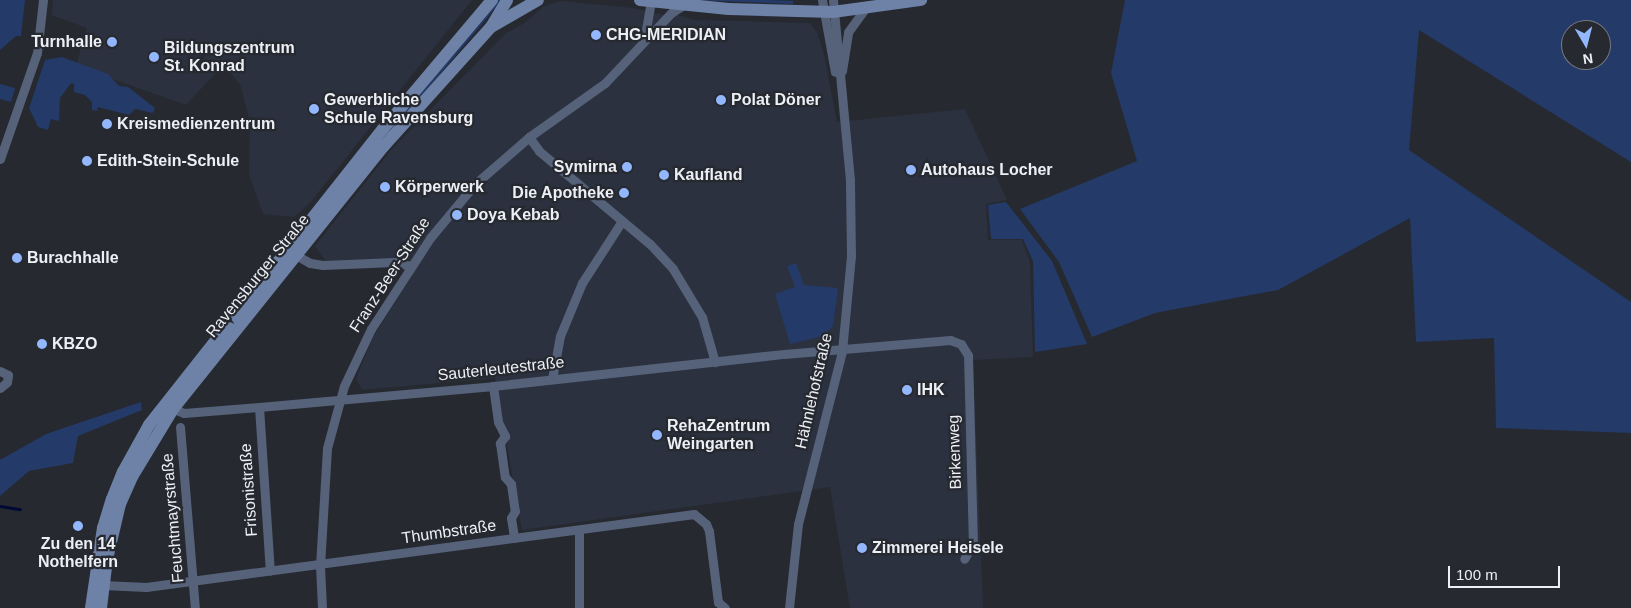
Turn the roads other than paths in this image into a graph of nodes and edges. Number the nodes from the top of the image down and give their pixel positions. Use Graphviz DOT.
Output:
graph roads {
  1 [pos="42,0"];
  2 [pos="492,0"];
  3 [pos="507,0"];
  4 [pos="538,0"];
  5 [pos="921,0"];
  6 [pos="645,1"];
  7 [pos="684,5"];
  8 [pos="828,6"];
  9 [pos="865,9"];
  10 [pos="491,27"];
  11 [pos="644,44"];
  12 [pos="839,84"];
  13 [pos="529,137"];
  14 [pos="0,160"];
  15 [pos="622,221"];
  16 [pos="296,255"];
  17 [pos="412,266"];
  18 [pos="961,344"];
  19 [pos="842,350"];
  20 [pos="715,362"];
  21 [pos="0,371"];
  22 [pos="552,379"];
  23 [pos="494,386"];
  24 [pos="0,388"];
  25 [pos="339,400"];
  26 [pos="168,407"];
  27 [pos="259,407"];
  28 [pos="180,427"];
  29 [pos="579,530"];
  30 [pos="514,538"];
  31 [pos="964,559"];
  32 [pos="320,566"];
  33 [pos="270,571"];
  34 [pos="192,581"];
  35 [pos="103,585"];
  36 [pos="91,608"];
  37 [pos="101,608"];
  38 [pos="194,608"];
  39 [pos="322,608"];
  40 [pos="579,608"];
  41 [pos="725,608"];
  42 [pos="789,608"];
  1 -- 14 [label="street"];
  2 -- 26 [label="main road, Ravensburger Straße"];
  3 -- 10 [label="main road, Ravensburger Straße"];
  4 -- 10 [label="main road"];
  5 -- 9 [label="main road"];
  6 -- 7 [label="main road"];
  6 -- 11 [label="street"];
  7 -- 8 [label="main road"];
  7 -- 11 [label="street, Franz-Beer-Straße"];
  8 -- 9 [label="main road"];
  8 -- 12 [label="street"];
  9 -- 12 [label="street"];
  10 -- 16 [label="main road, Ravensburger Straße"];
  11 -- 13 [label="street, Franz-Beer-Straße"];
  12 -- 19 [label="street, Hähnlehofstraße"];
  13 -- 15 [label="street"];
  13 -- 17 [label="street, Franz-Beer-Straße"];
  15 -- 20 [label="street"];
  15 -- 22 [label="street"];
  16 -- 17 [label="street"];
  16 -- 26 [label="main road, Ravensburger Straße"];
  17 -- 25 [label="street, Franz-Beer-Straße"];
  18 -- 19 [label="street, Sauterleutestraße"];
  18 -- 31 [label="street, Birkenweg"];
  19 -- 20 [label="street, Sauterleutestraße"];
  19 -- 42 [label="street, Hähnlehofstraße"];
  20 -- 22 [label="street, Sauterleutestraße"];
  21 -- 24 [label="street"];
  22 -- 23 [label="street, Sauterleutestraße"];
  23 -- 25 [label="street, Sauterleutestraße"];
  23 -- 30 [label="street"];
  25 -- 27 [label="street, Sauterleutestraße"];
  25 -- 32 [label="street, Franz-Beer-Straße"];
  26 -- 27 [label="street, Sauterleutestraße"];
  26 -- 35 [label="main road, Ravensburger Straße"];
  26 -- 36 [label="main road, Ravensburger Straße"];
  27 -- 33 [label="street, Frisonistraße"];
  28 -- 34 [label="street, Feuchtmayrstraße"];
  29 -- 30 [label="street, Thumbstraße"];
  29 -- 40 [label="street"];
  29 -- 41 [label="street, Thumbstraße"];
  30 -- 32 [label="street, Thumbstraße"];
  32 -- 33 [label="street, Thumbstraße"];
  32 -- 39 [label="street, Franz-Beer-Straße"];
  33 -- 34 [label="street, Thumbstraße"];
  34 -- 35 [label="street, Thumbstraße"];
  34 -- 38 [label="street, Feuchtmayrstraße"];
  35 -- 37 [label="main road, Ravensburger Straße"];
}
